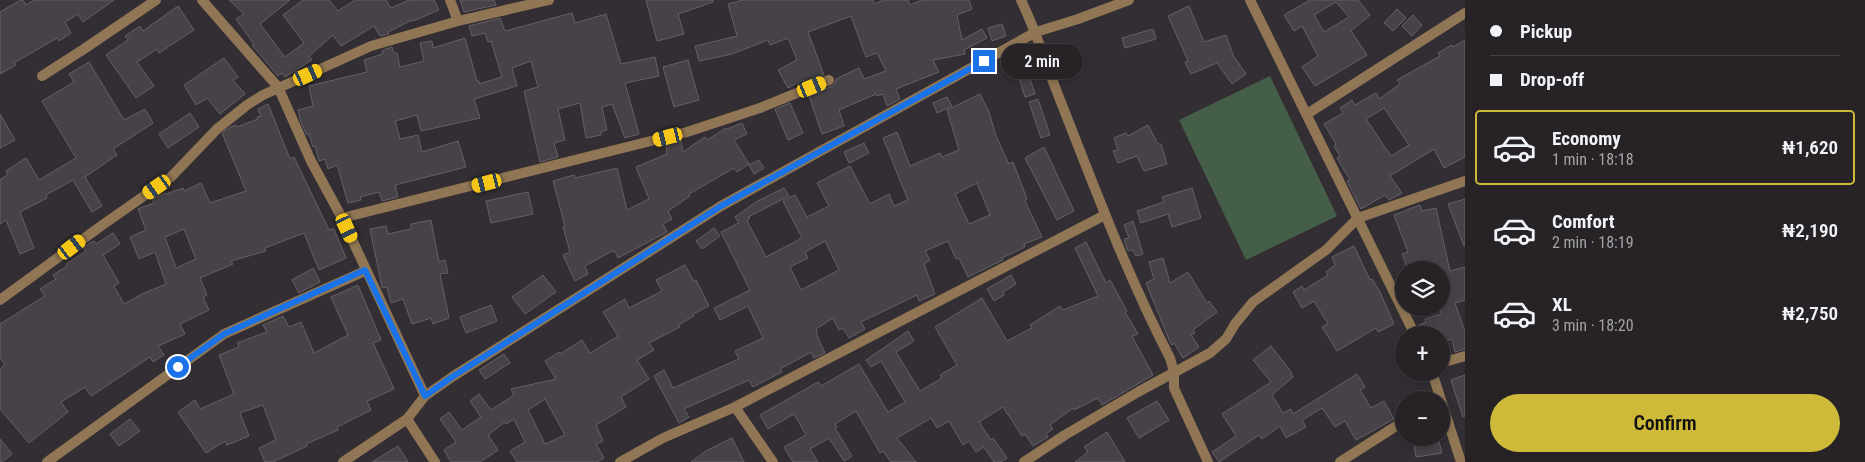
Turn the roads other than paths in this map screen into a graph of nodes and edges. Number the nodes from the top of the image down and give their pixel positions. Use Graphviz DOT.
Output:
graph roads {
  1 [pos="156,0"];
  2 [pos="202,0"];
  3 [pos="450,0"];
  4 [pos="549,0"];
  5 [pos="1021,0"];
  6 [pos="1129,0"];
  7 [pos="1250,0"];
  8 [pos="1465,13"];
  9 [pos="458,21"];
  10 [pos="1036,32"];
  11 [pos="42,76"];
  12 [pos="830,80"];
  13 [pos="278,88"];
  14 [pos="1307,114"];
  15 [pos="1465,181"];
  16 [pos="1105,215"];
  17 [pos="342,218"];
  18 [pos="1358,218"];
  19 [pos="365,270"];
  20 [pos="0,300"];
  21 [pos="1411,326"];
  22 [pos="1465,356"];
  23 [pos="1450,360"];
  24 [pos="1174,372"];
  25 [pos="425,396"];
  26 [pos="735,407"];
  27 [pos="407,419"];
  28 [pos="1395,427"];
  29 [pos="1450,431"];
  30 [pos="47,462"];
  31 [pos="343,462"];
  32 [pos="435,462"];
  33 [pos="620,462"];
  34 [pos="773,462"];
  35 [pos="1024,462"];
  36 [pos="1208,462"];
  37 [pos="1340,462"];
  38 [pos="1461,462"];
  1 -- 11 [label="street"];
  2 -- 13 [label="street"];
  3 -- 9 [label="street"];
  4 -- 9 [label="street"];
  5 -- 10 [label="street"];
  6 -- 10 [label="street"];
  7 -- 14 [label="street"];
  8 -- 14 [label="street"];
  9 -- 13 [label="street"];
  10 -- 16 [label="street"];
  10 -- 25 [label="street"];
  12 -- 17 [label="street"];
  13 -- 17 [label="street"];
  13 -- 20 [label="street"];
  14 -- 18 [label="street"];
  15 -- 18 [label="street"];
  16 -- 24 [label="street"];
  16 -- 26 [label="street"];
  17 -- 19 [label="street"];
  18 -- 21 [label="street"];
  18 -- 24 [label="street"];
  19 -- 25 [label="street"];
  19 -- 30 [label="street"];
  22 -- 23 [label="street"];
  24 -- 35 [label="street"];
  24 -- 36 [label="street"];
  25 -- 27 [label="street"];
  26 -- 33 [label="street"];
  26 -- 34 [label="street"];
  27 -- 31 [label="street"];
  27 -- 32 [label="street"];
  28 -- 37 [label="street"];
  29 -- 38 [label="street"];
}
